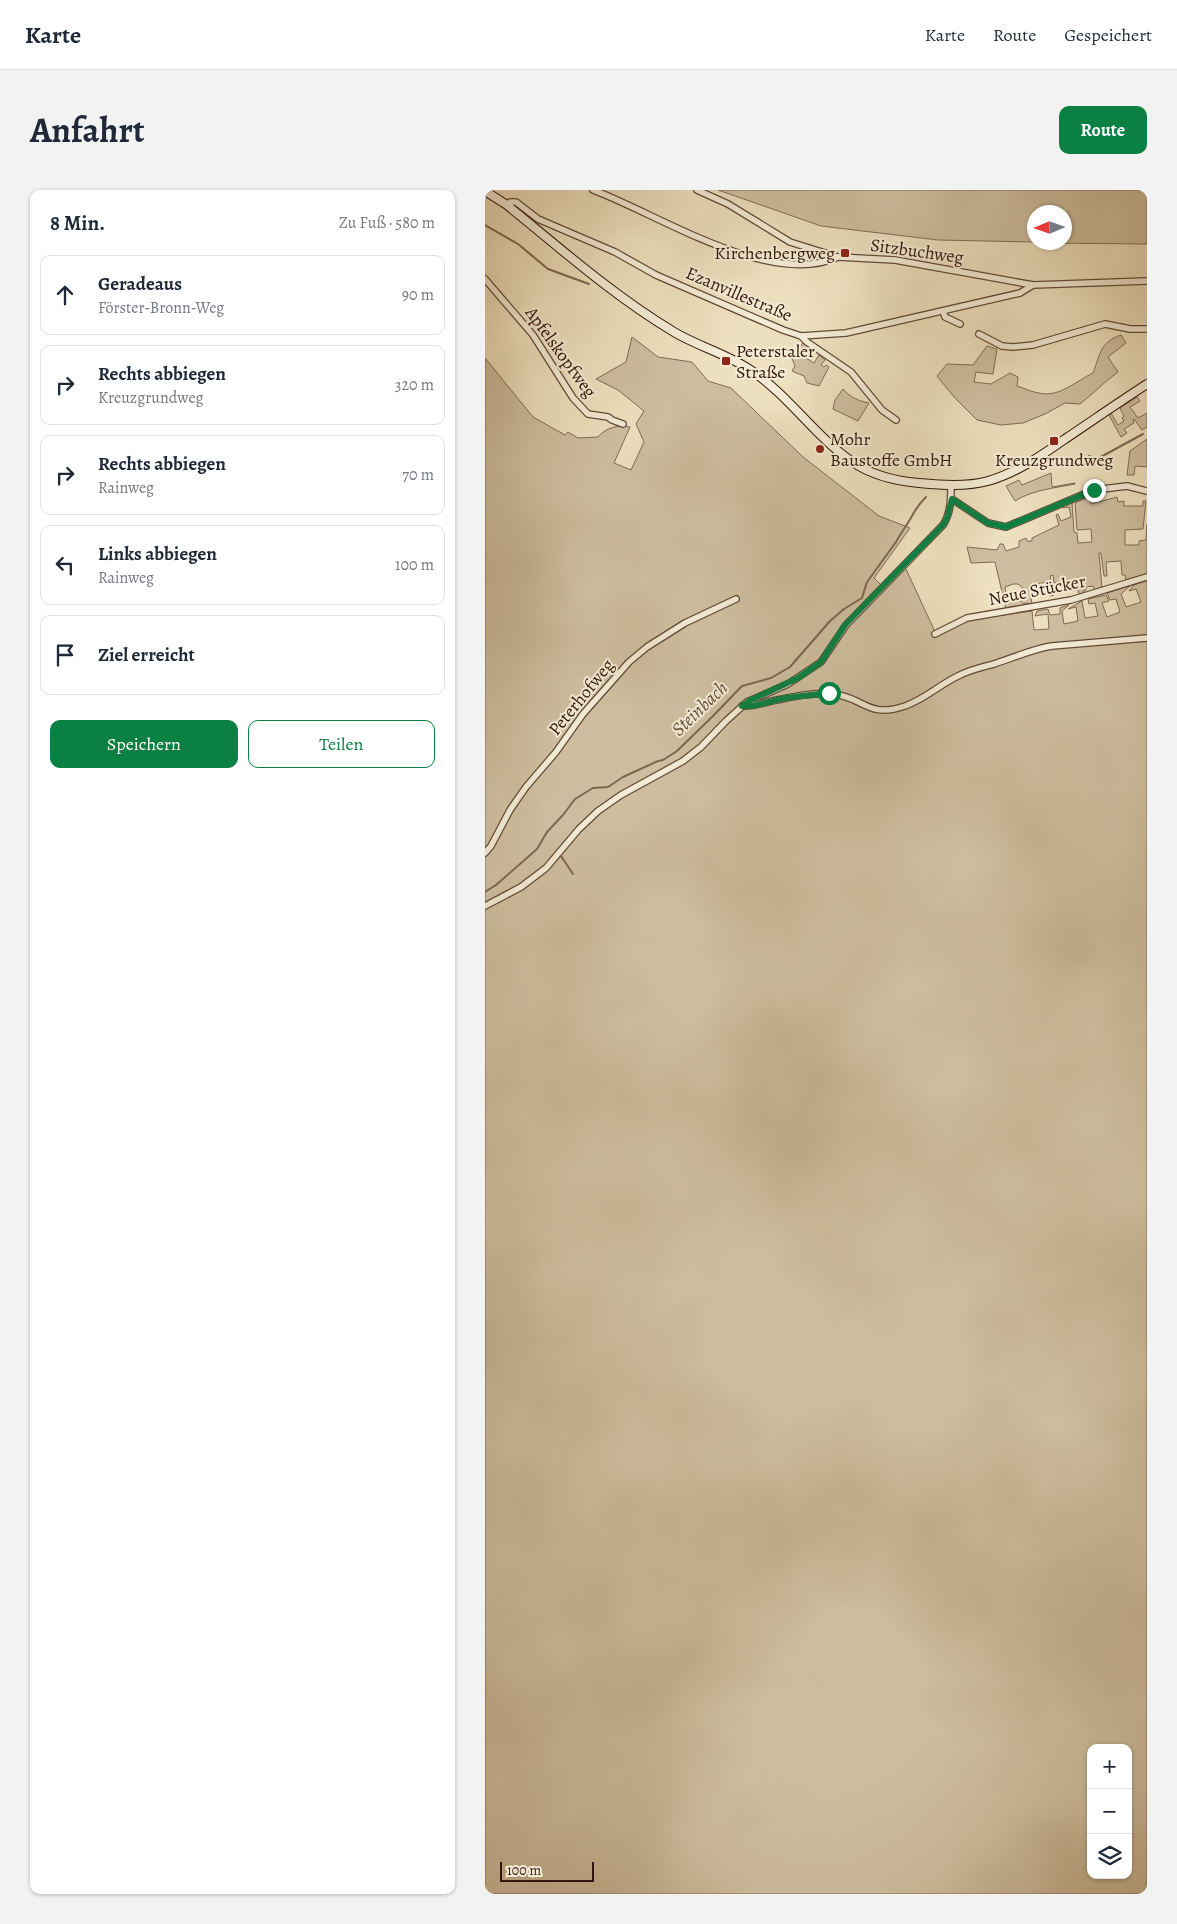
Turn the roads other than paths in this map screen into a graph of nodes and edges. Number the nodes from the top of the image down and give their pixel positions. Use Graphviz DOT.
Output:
graph roads {
  1 [pos="593,190"];
  2 [pos="697,190"];
  3 [pos="485,191"];
  4 [pos="507,205"];
  5 [pos="838,257"];
  6 [pos="485,279"];
  7 [pos="1147,281"];
  8 [pos="1033,285"];
  9 [pos="943,311"];
  10 [pos="960,324"];
  11 [pos="1147,329"];
  12 [pos="979,334"];
  13 [pos="801,336"];
  14 [pos="1147,384"];
  15 [pos="896,420"];
  16 [pos="623,424"];
  17 [pos="951,484"];
  18 [pos="1147,491"];
  19 [pos="952,499"];
  20 [pos="1147,577"];
  21 [pos="736,599"];
  22 [pos="935,634"];
  23 [pos="1147,638"];
  24 [pos="742,706"];
  25 [pos="485,853"];
  26 [pos="485,906"];
  1 -- 5 [label="street"];
  2 -- 5 [label="street, Sitzbuchweg"];
  3 -- 4 [label="main road"];
  4 -- 13 [label="street, Ezanvillestraße"];
  4 -- 17 [label="main road"];
  5 -- 8 [label="street, Sitzbuchweg"];
  6 -- 16 [label="street, Apfelskopfweg"];
  7 -- 8 [label="street, Sitzbuchweg"];
  8 -- 9 [label="street, Ezanvillestraße"];
  9 -- 10 [label="street"];
  9 -- 13 [label="street, Ezanvillestraße"];
  11 -- 12 [label="street"];
  13 -- 15 [label="street"];
  14 -- 17 [label="main road"];
  17 -- 19 [label="street"];
  18 -- 19 [label="street"];
  19 -- 24 [label="street"];
  20 -- 22 [label="street, Neue Stücker"];
  21 -- 25 [label="street, Peterhofweg"];
  23 -- 24 [label="street"];
  24 -- 26 [label="street"];
}
